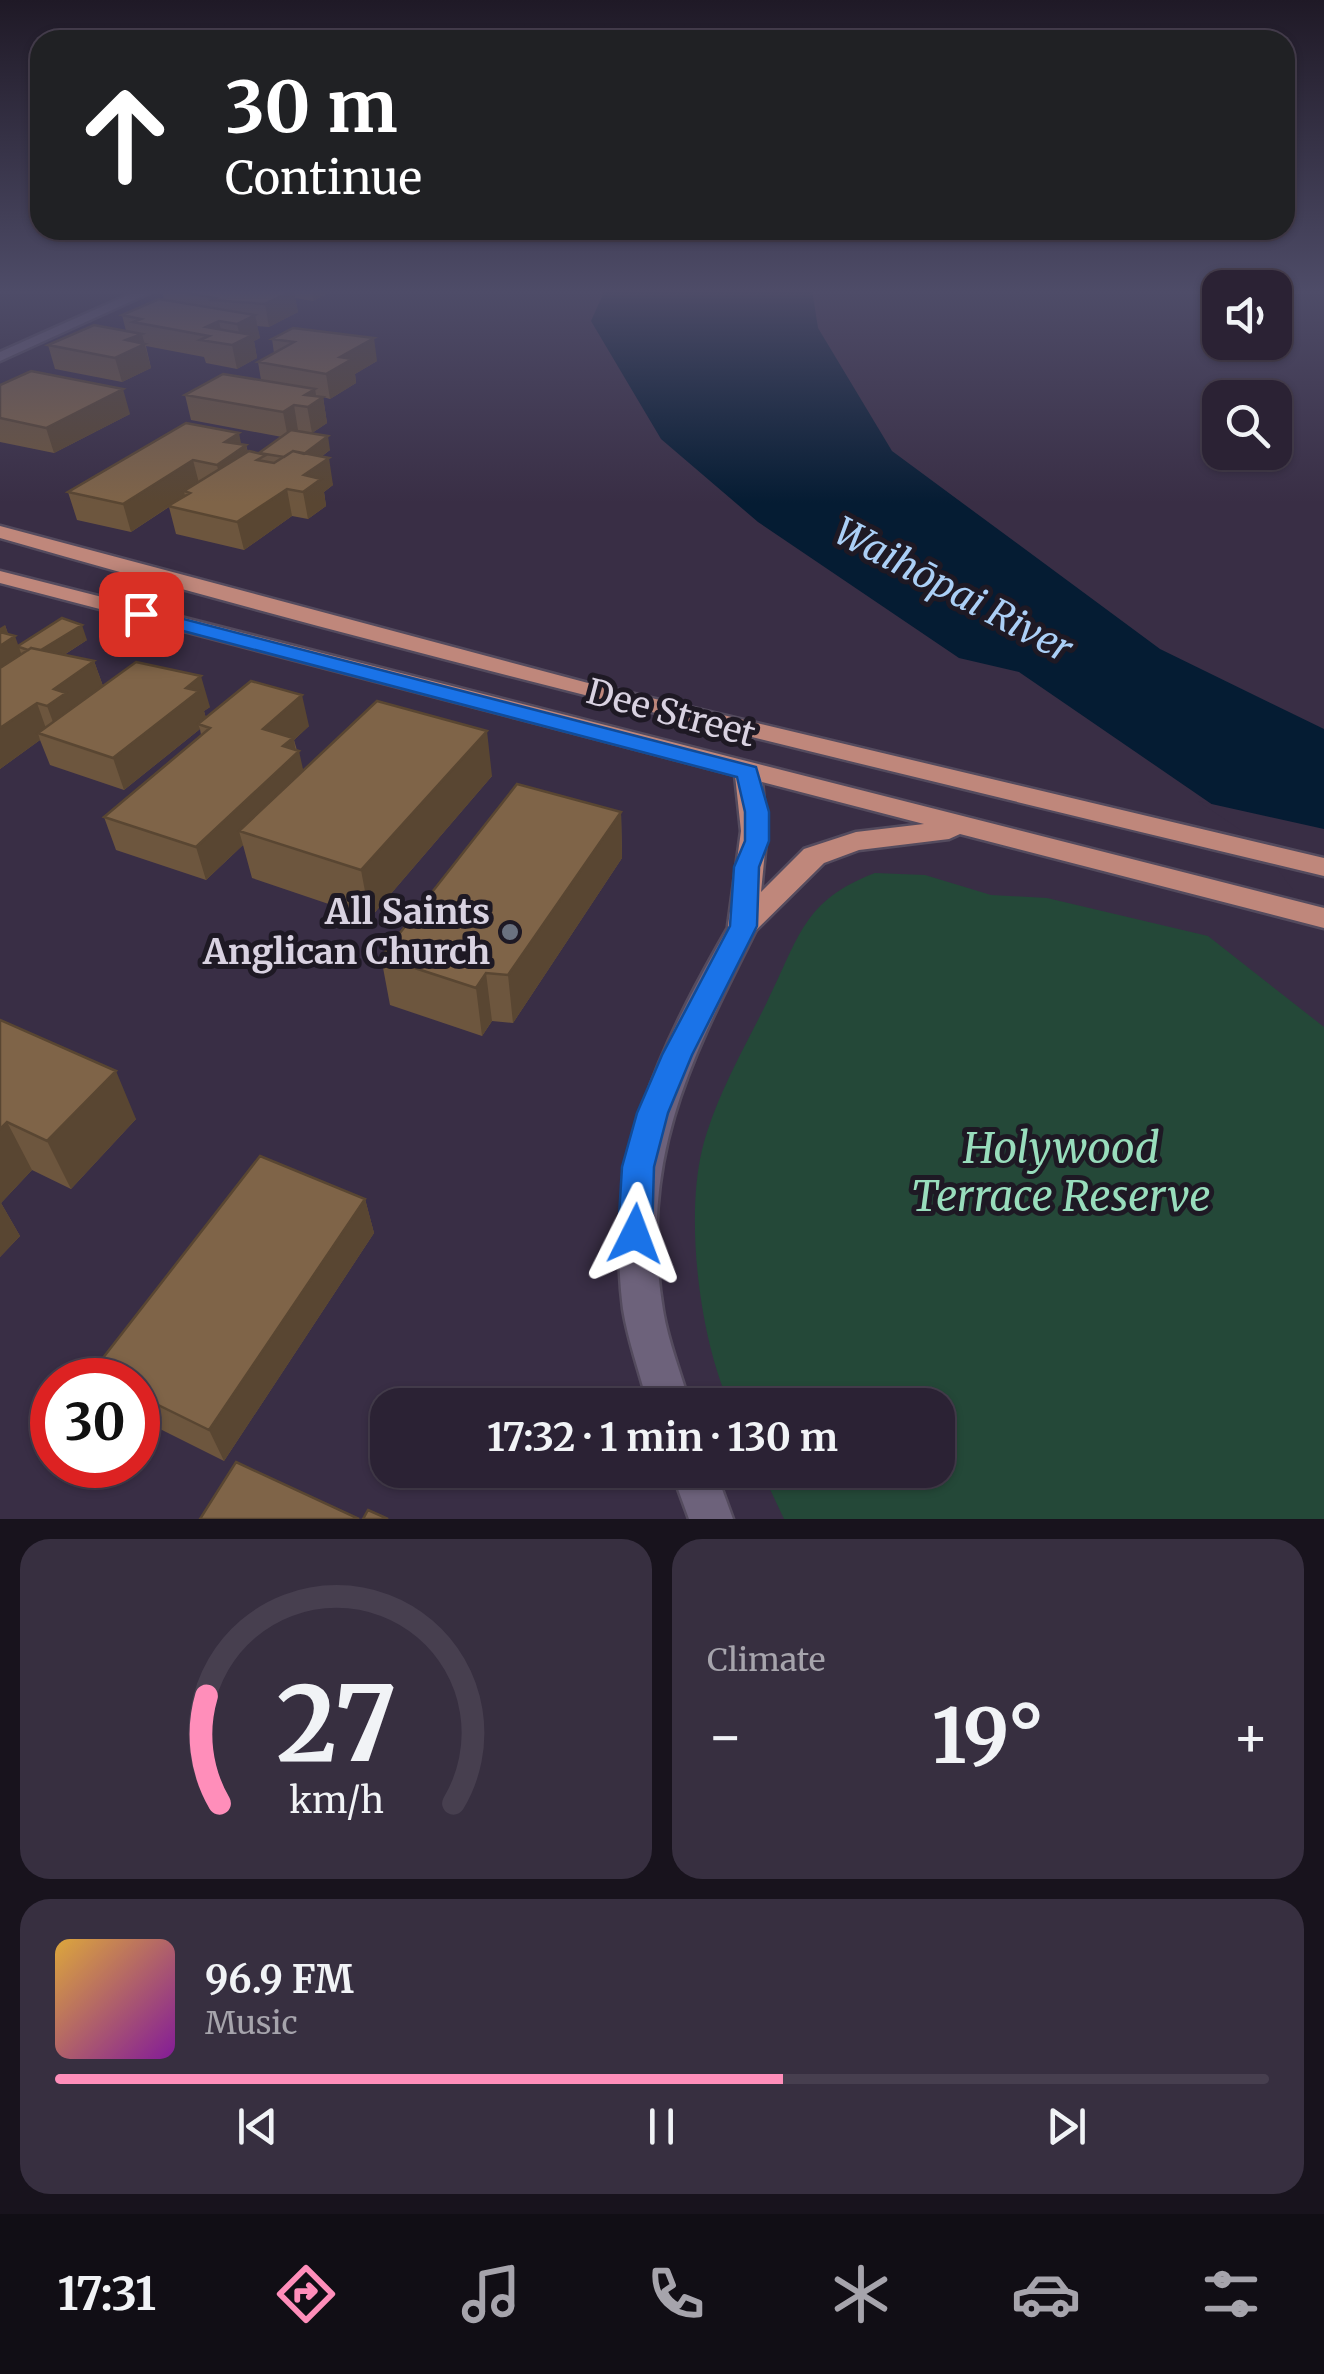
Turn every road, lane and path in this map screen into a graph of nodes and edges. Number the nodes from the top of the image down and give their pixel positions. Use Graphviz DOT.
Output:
graph roads {
  1 [pos="0,532"];
  2 [pos="0,577"];
  3 [pos="748,772"];
  4 [pos="969,828"];
  5 [pos="1324,867"];
  6 [pos="1324,918"];
  7 [pos="743,926"];
  8 [pos="665,1388"];
  9 [pos="700,1488"];
  10 [pos="712,1519"];
  1 -- 5 [label="main road, Dee Street"];
  2 -- 3 [label="main road, Dee Street"];
  3 -- 4 [label="main road, Dee Street"];
  3 -- 7 [label="main road"];
  4 -- 6 [label="main road, Dee Street"];
  4 -- 7 [label="main road"];
  7 -- 8 [label="street"];
  9 -- 10 [label="street"];
}
